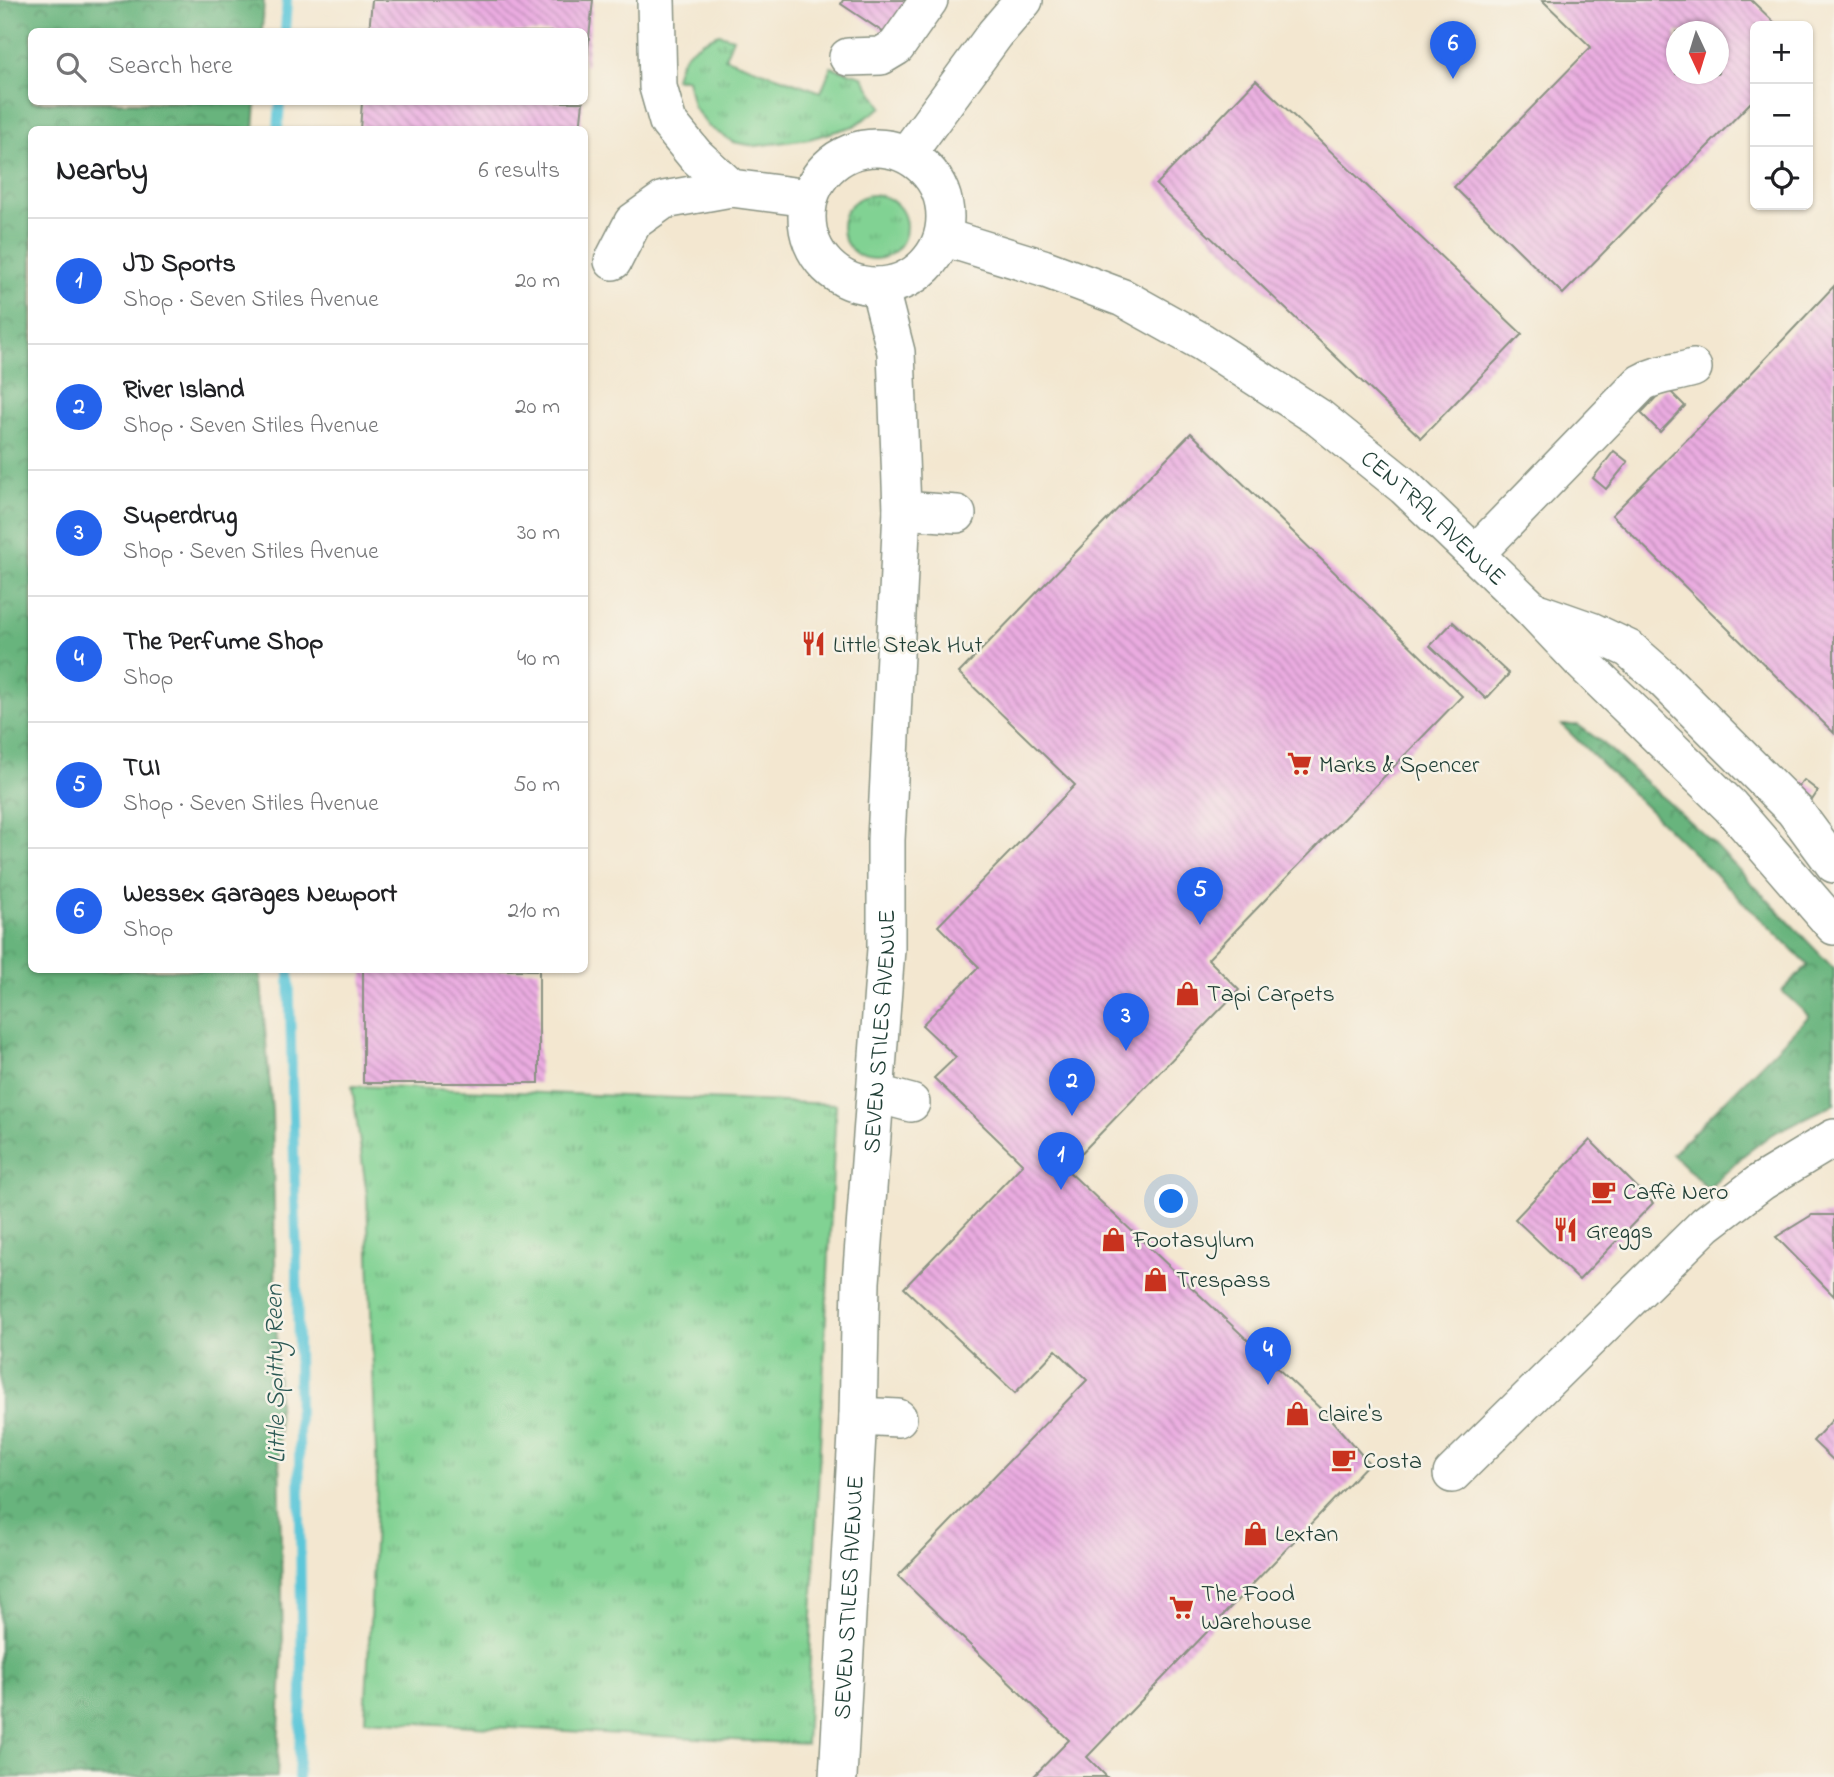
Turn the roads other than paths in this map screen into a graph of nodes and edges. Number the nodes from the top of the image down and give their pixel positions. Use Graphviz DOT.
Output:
graph roads {
  1 [pos="656,0"];
  2 [pos="929,0"];
  3 [pos="1024,0"];
  4 [pos="848,57"];
  5 [pos="907,154"];
  6 [pos="731,188"];
  7 [pos="808,198"];
  8 [pos="943,237"];
  9 [pos="613,261"];
  10 [pos="879,286"];
  11 [pos="1693,368"];
  12 [pos="902,510"];
  13 [pos="957,514"];
  14 [pos="1475,554"];
  15 [pos="1532,610"];
  16 [pos="1834,864"];
  17 [pos="1834,926"];
  18 [pos="1834,1138"];
  19 [pos="1834,1169"];
  20 [pos="1761,1182"];
  21 [pos="859,1416"];
  22 [pos="898,1418"];
  23 [pos="1452,1474"];
  24 [pos="838,1777"];
  1 -- 6 [label="street"];
  2 -- 4 [label="street"];
  3 -- 5 [label="street"];
  5 -- 7 [label="street"];
  5 -- 8 [label="street"];
  6 -- 7 [label="street"];
  6 -- 9 [label="street"];
  7 -- 10 [label="street"];
  8 -- 10 [label="street"];
  8 -- 14 [label="street, CENTRAL AVENUE"];
  10 -- 12 [label="street, SEVEN STILES AVENUE"];
  11 -- 14 [label="street"];
  12 -- 13 [label="street"];
  12 -- 21 [label="street, SEVEN STILES AVENUE"];
  14 -- 15 [label="street, CENTRAL AVENUE"];
  15 -- 16 [label="street"];
  15 -- 17 [label="street, CENTRAL AVENUE"];
  18 -- 20 [label="street"];
  19 -- 20 [label="street"];
  20 -- 23 [label="street"];
  21 -- 22 [label="street"];
  21 -- 24 [label="street, SEVEN STILES AVENUE"];
}
